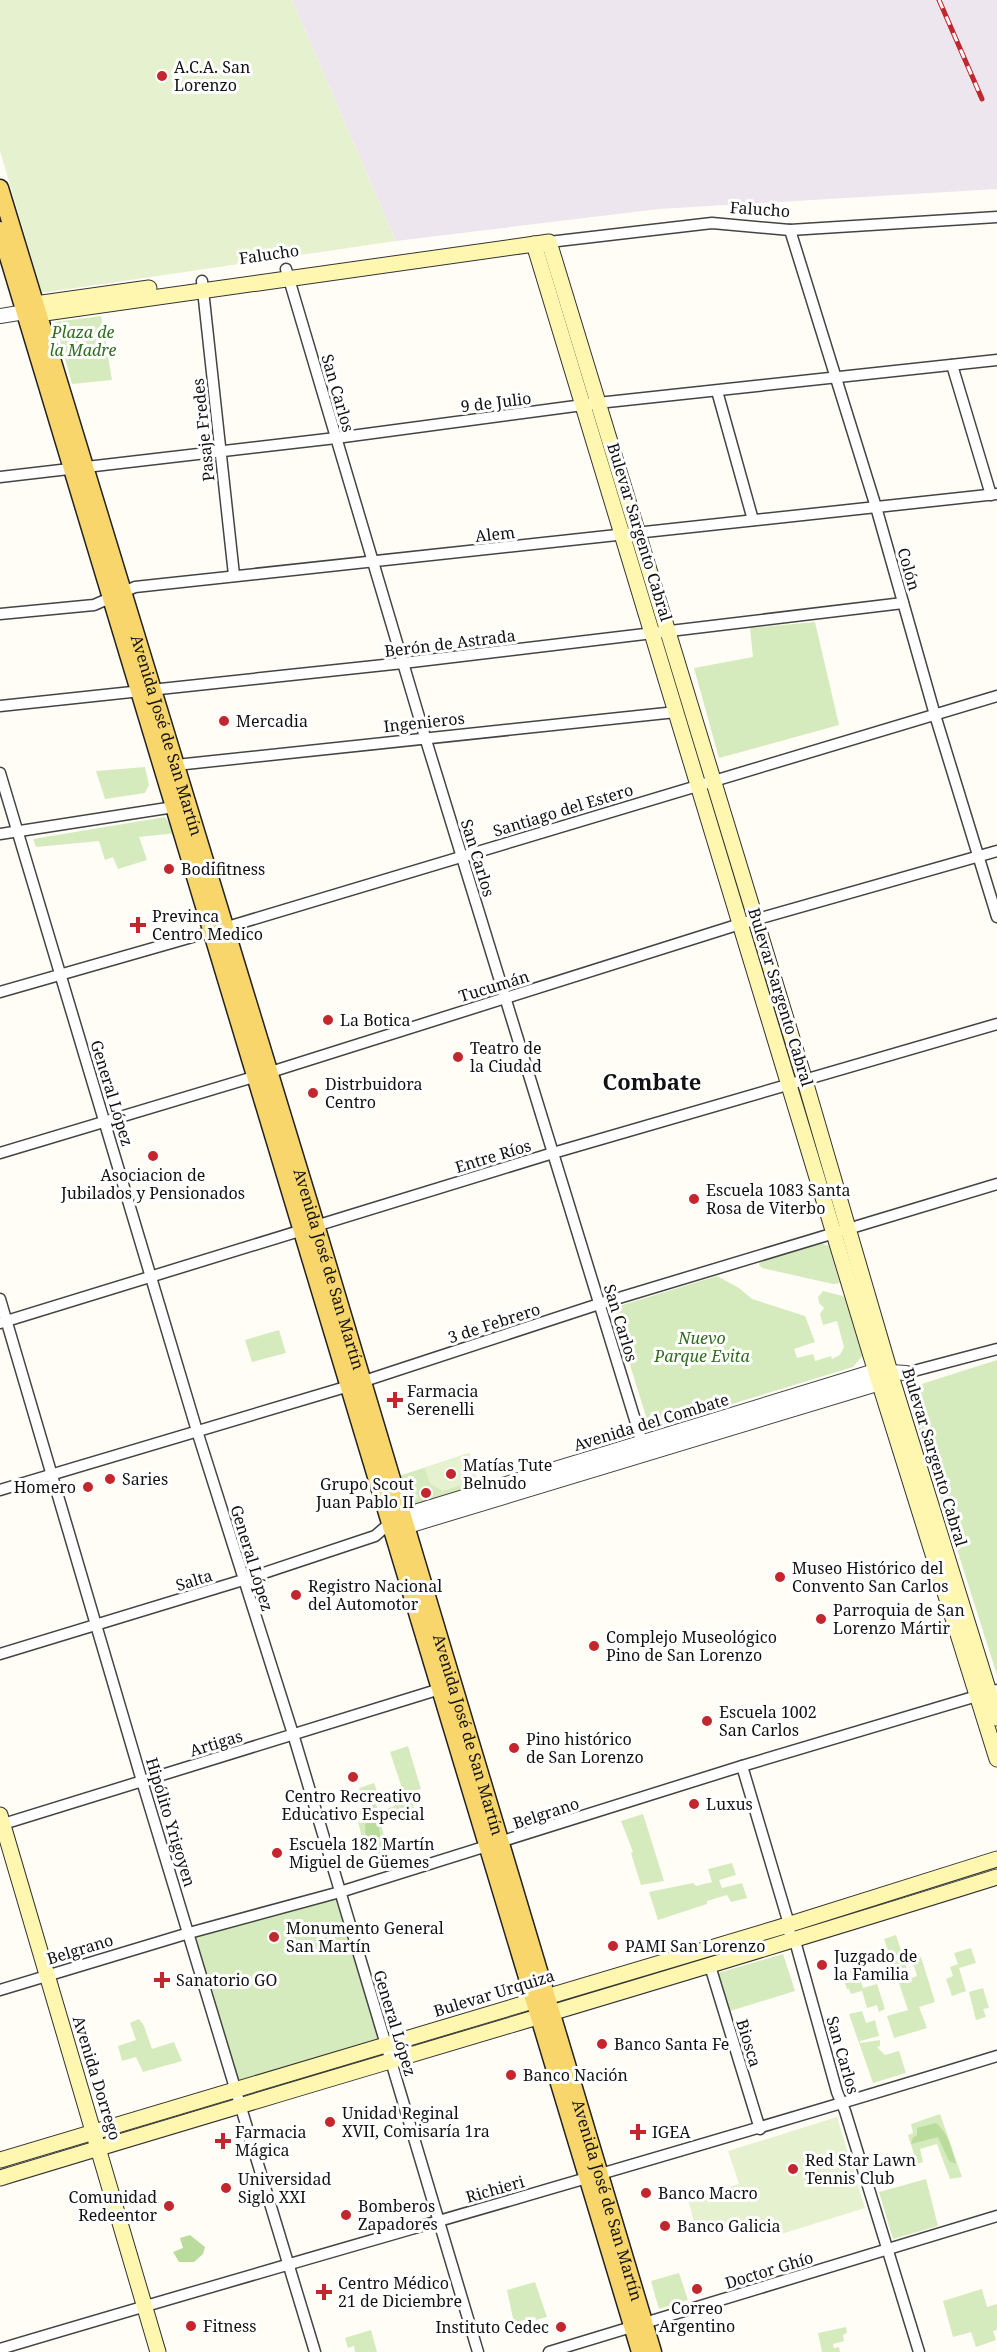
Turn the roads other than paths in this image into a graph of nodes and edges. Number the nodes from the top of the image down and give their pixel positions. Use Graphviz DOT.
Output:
graph roads {
  1 [pos="0,188"];
  2 [pos="997,217"];
  3 [pos="0,230"];
  4 [pos="790,230"];
  5 [pos="535,244"];
  6 [pos="288,274"];
  7 [pos="202,286"];
  8 [pos="33,310"];
  9 [pos="0,316"];
  10 [pos="997,360"];
  11 [pos="952,365"];
  12 [pos="836,378"];
  13 [pos="717,391"];
  14 [pos="591,404"];
  15 [pos="336,438"];
  16 [pos="221,451"];
  17 [pos="79,469"];
  18 [pos="0,477"];
  19 [pos="994,494"];
  20 [pos="876,507"];
  21 [pos="753,520"];
  22 [pos="630,533"];
  23 [pos="373,563"];
  24 [pos="234,575"];
  25 [pos="117,596"];
  26 [pos="903,603"];
  27 [pos="0,615"];
  28 [pos="660,633"];
  29 [pos="403,663"];
  30 [pos="146,691"];
  31 [pos="997,696"];
  32 [pos="0,706"];
  33 [pos="676,712"];
  34 [pos="935,715"];
  35 [pos="425,737"];
  36 [pos="176,765"];
  37 [pos="0,773"];
  38 [pos="706,783"];
  39 [pos="174,807"];
  40 [pos="18,832"];
  41 [pos="0,834"];
  42 [pos="997,851"];
  43 [pos="462,856"];
  44 [pos="978,856"];
  45 [pos="997,917"];
  46 [pos="756,920"];
  47 [pos="740,924"];
  48 [pos="218,929"];
  49 [pos="61,974"];
  50 [pos="0,992"];
  51 [pos="506,998"];
  52 [pos="997,1024"];
  53 [pos="262,1074"];
  54 [pos="805,1081"];
  55 [pos="789,1086"];
  56 [pos="105,1122"];
  57 [pos="0,1152"];
  58 [pos="553,1153"];
  59 [pos="997,1184"];
  60 [pos="309,1228"];
  61 [pos="841,1231"];
  62 [pos="152,1277"];
  63 [pos="0,1299"];
  64 [pos="599,1304"];
  65 [pos="4,1322"];
  66 [pos="997,1349"];
  67 [pos="888,1376"];
  68 [pos="356,1384"];
  69 [pos="197,1431"];
  70 [pos="644,1448"];
  71 [pos="53,1474"];
  72 [pos="0,1490"];
  73 [pos="398,1524"];
  74 [pos="243,1581"];
  75 [pos="97,1624"];
  76 [pos="0,1654"];
  77 [pos="440,1689"];
  78 [pos="988,1693"];
  79 [pos="997,1718"];
  80 [pos="293,1734"];
  81 [pos="997,1759"];
  82 [pos="742,1766"];
  83 [pos="142,1781"];
  84 [pos="1,1821"];
  85 [pos="494,1845"];
  86 [pos="997,1859"];
  87 [pos="997,1877"];
  88 [pos="340,1892"];
  89 [pos="789,1924"];
  90 [pos="189,1933"];
  91 [pos="795,1941"];
  92 [pos="711,1966"];
  93 [pos="47,1975"];
  94 [pos="0,1990"];
  95 [pos="542,2006"];
  96 [pos="386,2045"];
  97 [pos="997,2056"];
  98 [pos="391,2060"];
  99 [pos="236,2090"];
  100 [pos="842,2104"];
  101 [pos="240,2105"];
  102 [pos="759,2128"];
  103 [pos="94,2132"];
  104 [pos="99,2148"];
  105 [pos="0,2160"];
  106 [pos="594,2177"];
  107 [pos="0,2178"];
  108 [pos="997,2216"];
  109 [pos="439,2221"];
  110 [pos="887,2249"];
  111 [pos="288,2263"];
  112 [pos="144,2306"];
  113 [pos="638,2325"];
  114 [pos="0,2349"];
  115 [pos="158,2352"];
  116 [pos="315,2352"];
  117 [pos="478,2352"];
  118 [pos="549,2352"];
  119 [pos="640,2352"];
  120 [pos="653,2352"];
  121 [pos="919,2352"];
  1 -- 8 [label="main road, Avenida José de San Martín"];
  2 -- 4 [label="street, Falucho"];
  3 -- 8 [label="main road, Avenida José de San Martín"];
  4 -- 5 [label="street, Falucho"];
  4 -- 12 [label="street, Colón"];
  5 -- 6 [label="main road, Falucho"];
  5 -- 14 [label="main road, Bulevar Sargento Cabral"];
  6 -- 7 [label="main road, Falucho"];
  6 -- 15 [label="street, San Carlos"];
  7 -- 8 [label="main road, Falucho"];
  7 -- 16 [label="street, Pasaje Fredes"];
  8 -- 9 [label="street, Falucho"];
  8 -- 17 [label="main road, Avenida José de San Martín"];
  10 -- 11 [label="street, 9 de Julio"];
  11 -- 12 [label="street, 9 de Julio"];
  11 -- 19 [label="street"];
  12 -- 13 [label="street, 9 de Julio"];
  12 -- 20 [label="street, Colón"];
  13 -- 14 [label="street, 9 de Julio"];
  13 -- 21 [label="street"];
  14 -- 15 [label="street, 9 de Julio"];
  14 -- 22 [label="main road, Bulevar Sargento Cabral"];
  15 -- 16 [label="street, 9 de Julio"];
  15 -- 23 [label="street, San Carlos"];
  16 -- 17 [label="street, 9 de Julio"];
  16 -- 24 [label="street, Pasaje Fredes"];
  17 -- 18 [label="street, 9 de Julio"];
  17 -- 25 [label="main road, Avenida José de San Martín"];
  19 -- 20 [label="street, Alem"];
  20 -- 21 [label="street, Alem"];
  20 -- 26 [label="street, Colón"];
  21 -- 22 [label="street, Alem"];
  22 -- 23 [label="street, Alem"];
  22 -- 28 [label="main road, Bulevar Sargento Cabral"];
  23 -- 24 [label="street, Alem"];
  23 -- 29 [label="street, San Carlos"];
  24 -- 25 [label="street, Alem"];
  25 -- 27 [label="street, Alem"];
  25 -- 30 [label="main road, Avenida José de San Martín"];
  26 -- 28 [label="street, Berón de Astrada"];
  26 -- 34 [label="street, Colón"];
  28 -- 29 [label="street, Berón de Astrada"];
  28 -- 33 [label="main road, Bulevar Sargento Cabral"];
  28 -- 38 [label="main road, Bulevar Sargento Cabral"];
  29 -- 30 [label="street, Berón de Astrada"];
  29 -- 35 [label="street, San Carlos"];
  30 -- 32 [label="street, Berón de Astrada"];
  30 -- 36 [label="main road, Avenida José de San Martín"];
  30 -- 39 [label="main road, Avenida José de San Martín"];
  31 -- 34 [label="street, Santiago del Estero"];
  33 -- 35 [label="street, Ingenieros"];
  33 -- 38 [label="main road, Bulevar Sargento Cabral"];
  34 -- 38 [label="street, Santiago del Estero"];
  34 -- 44 [label="street, Colón"];
  35 -- 36 [label="street, Ingenieros"];
  35 -- 43 [label="street, San Carlos"];
  36 -- 48 [label="main road, Avenida José de San Martín"];
  37 -- 40 [label="street, General López"];
  38 -- 43 [label="street, Santiago del Estero"];
  38 -- 46 [label="main road, Bulevar Sargento Cabral"];
  38 -- 47 [label="main road, Bulevar Sargento Cabral"];
  39 -- 40 [label="street"];
  39 -- 48 [label="main road, Avenida José de San Martín"];
  40 -- 41 [label="street"];
  40 -- 49 [label="street, General López"];
  42 -- 44 [label="street, Tucumán"];
  43 -- 48 [label="street, Santiago del Estero"];
  43 -- 51 [label="street, San Carlos"];
  44 -- 45 [label="street, Colón"];
  44 -- 46 [label="street, Tucumán"];
  46 -- 47 [label="street, Tucumán"];
  46 -- 54 [label="main road, Bulevar Sargento Cabral"];
  47 -- 51 [label="street, Tucumán"];
  47 -- 55 [label="main road, Bulevar Sargento Cabral"];
  48 -- 49 [label="street, Santiago del Estero"];
  48 -- 53 [label="main road, Avenida José de San Martín"];
  49 -- 50 [label="street, Santiago del Estero"];
  49 -- 56 [label="street, General López"];
  51 -- 53 [label="street, Tucumán"];
  51 -- 58 [label="street, San Carlos"];
  52 -- 54 [label="street, Entre Ríos"];
  53 -- 56 [label="street, Tucumán"];
  53 -- 60 [label="main road, Avenida José de San Martín"];
  54 -- 55 [label="street, Entre Ríos"];
  54 -- 61 [label="main road, Bulevar Sargento Cabral"];
  55 -- 58 [label="street, Entre Ríos"];
  55 -- 61 [label="main road, Bulevar Sargento Cabral"];
  56 -- 57 [label="street, Tucumán"];
  56 -- 62 [label="street, General López"];
  58 -- 60 [label="street, Entre Ríos"];
  58 -- 64 [label="street, San Carlos"];
  59 -- 61 [label="street, 3 de Febrero"];
  60 -- 62 [label="street, Entre Ríos"];
  60 -- 68 [label="main road, Avenida José de San Martín"];
  61 -- 64 [label="street, 3 de Febrero"];
  61 -- 67 [label="main road, Bulevar Sargento Cabral"];
  62 -- 65 [label="street, Entre Ríos"];
  62 -- 69 [label="street, General López"];
  63 -- 65 [label="street, Hipólito Yrigoyen"];
  64 -- 68 [label="street, 3 de Febrero"];
  64 -- 70 [label="street, San Carlos"];
  65 -- 71 [label="street, Hipólito Yrigoyen"];
  66 -- 67 [label="street"];
  67 -- 70 [label="street, Avenida del Combate"];
  67 -- 78 [label="main road, Bulevar Sargento Cabral"];
  68 -- 69 [label="street, 3 de Febrero"];
  68 -- 73 [label="main road, Avenida José de San Martín"];
  69 -- 71 [label="street, 3 de Febrero"];
  69 -- 74 [label="street, General López"];
  70 -- 73 [label="street, Avenida del Combate"];
  71 -- 72 [label="street, 3 de Febrero"];
  71 -- 75 [label="street, Hipólito Yrigoyen"];
  73 -- 74 [label="street, Salta"];
  73 -- 77 [label="main road, Avenida José de San Martín"];
  73 -- 85 [label="main road, Avenida José de San Martín"];
  74 -- 75 [label="street, Salta"];
  74 -- 80 [label="street, General López"];
  75 -- 76 [label="street, Salta"];
  75 -- 83 [label="street, Hipólito Yrigoyen"];
  77 -- 80 [label="street, Artigas"];
  77 -- 85 [label="main road, Avenida José de San Martín"];
  78 -- 79 [label="main road, Bulevar Sargento Cabral"];
  78 -- 81 [label="main road, Bulevar Sargento Cabral"];
  78 -- 82 [label="street, Belgrano"];
  80 -- 83 [label="street, Artigas"];
  80 -- 88 [label="street, General López"];
  82 -- 85 [label="street, Belgrano"];
  82 -- 89 [label="street, San Carlos"];
  83 -- 84 [label="street, Artigas"];
  83 -- 90 [label="street, Hipólito Yrigoyen"];
  84 -- 93 [label="main road, Avenida Dorrego"];
  85 -- 88 [label="street, Belgrano"];
  85 -- 95 [label="main road, Avenida José de San Martín"];
  86 -- 89 [label="main road, Bulevar Urquiza"];
  87 -- 91 [label="main road, Bulevar Urquiza"];
  88 -- 90 [label="street, Belgrano"];
  88 -- 96 [label="street, General López"];
  89 -- 91 [label="street, San Carlos"];
  89 -- 95 [label="main road, Bulevar Urquiza"];
  90 -- 93 [label="street, Belgrano"];
  90 -- 99 [label="street, Hipólito Yrigoyen"];
  91 -- 92 [label="main road, Bulevar Urquiza"];
  91 -- 100 [label="street, San Carlos"];
  92 -- 95 [label="main road, Bulevar Urquiza"];
  92 -- 102 [label="street, Biosca"];
  93 -- 94 [label="street, Belgrano"];
  93 -- 103 [label="main road, Avenida Dorrego"];
  95 -- 96 [label="main road, Bulevar Urquiza"];
  95 -- 98 [label="main road, Bulevar Urquiza"];
  95 -- 106 [label="main road, Avenida José de San Martín"];
  96 -- 98 [label="street, General López"];
  96 -- 99 [label="main road, Bulevar Urquiza"];
  97 -- 100 [label="street, Richieri"];
  98 -- 101 [label="main road, Bulevar Urquiza"];
  98 -- 109 [label="street, General López"];
  99 -- 101 [label="street, Hipólito Yrigoyen"];
  99 -- 103 [label="main road, Bulevar Urquiza"];
  100 -- 102 [label="street, Richieri"];
  100 -- 110 [label="street, San Carlos"];
  101 -- 104 [label="main road, Bulevar Urquiza"];
  101 -- 111 [label="street, Hipólito Yrigoyen"];
  102 -- 106 [label="street, Richieri"];
  103 -- 104 [label="main road, Avenida Dorrego"];
  103 -- 105 [label="main road, Bulevar Urquiza"];
  104 -- 107 [label="main road, Bulevar Urquiza"];
  104 -- 112 [label="main road, Avenida Dorrego"];
  106 -- 109 [label="street, Richieri"];
  106 -- 113 [label="main road, Avenida José de San Martín"];
  108 -- 110 [label="street, Doctor Ghío"];
  109 -- 111 [label="street, Richieri"];
  109 -- 117 [label="street, General López"];
  110 -- 113 [label="street, Doctor Ghío"];
  110 -- 121 [label="street, San Carlos"];
  111 -- 112 [label="street, Richieri"];
  111 -- 116 [label="street, Hipólito Yrigoyen"];
  112 -- 114 [label="street, Richieri"];
  112 -- 115 [label="main road, Avenida Dorrego"];
  113 -- 118 [label="street, Doctor Ghío"];
  113 -- 119 [label="main road, Avenida José de San Martín"];
  113 -- 120 [label="main road, Avenida José de San Martín"];
}
